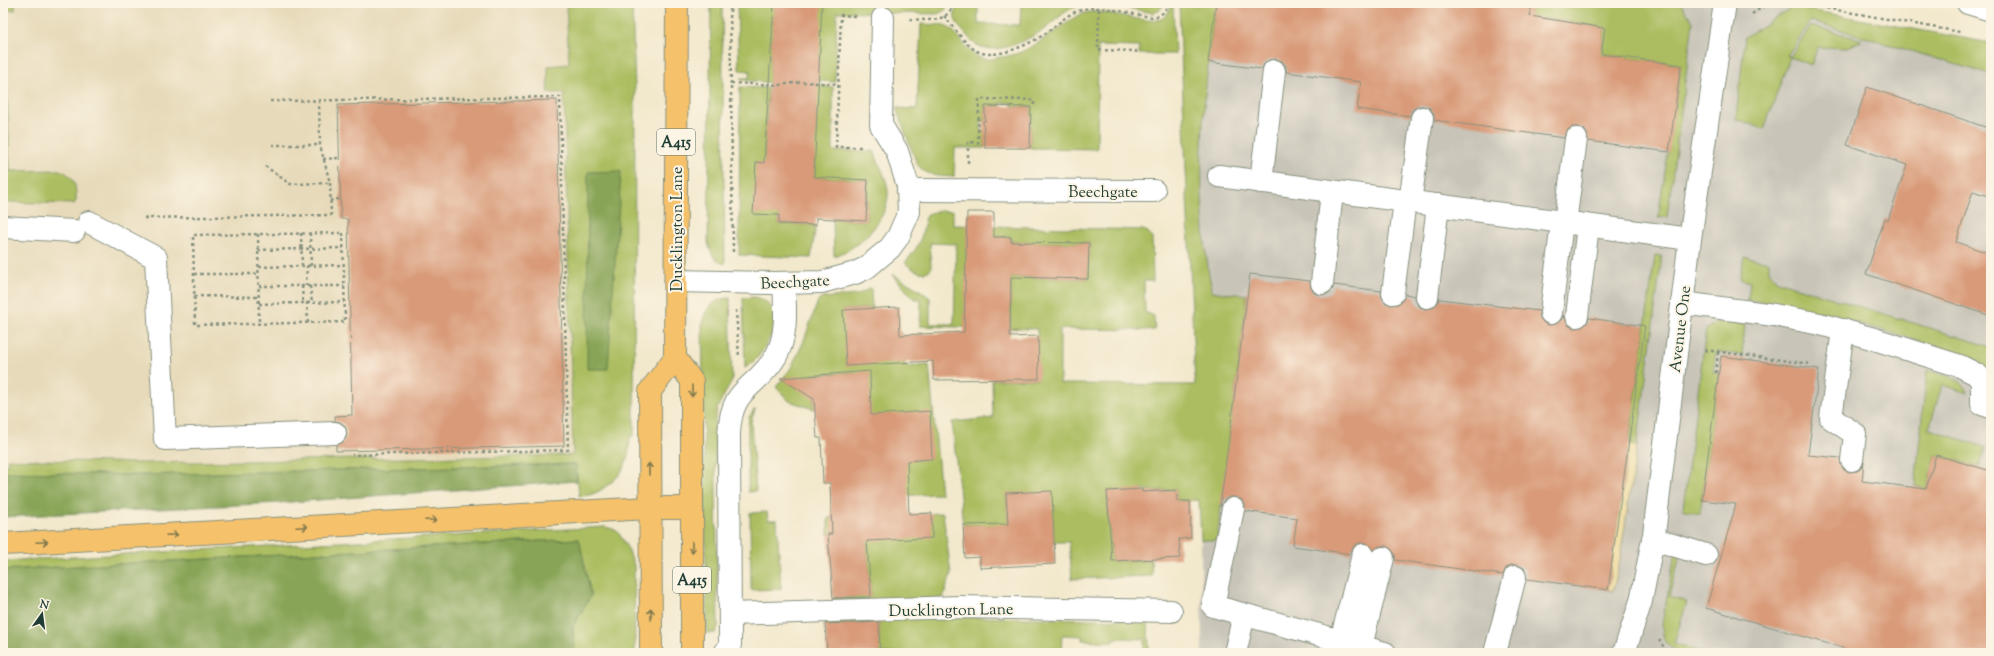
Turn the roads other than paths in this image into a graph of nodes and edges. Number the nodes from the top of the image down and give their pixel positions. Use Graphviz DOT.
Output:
graph roads {
  1 [pos="677,3"];
  2 [pos="1725,3"];
  3 [pos="1968,3"];
  4 [pos="1991,10"];
  5 [pos="883,18"];
  6 [pos="1274,71"];
  7 [pos="1422,118"];
  8 [pos="1576,140"];
  9 [pos="1219,176"];
  10 [pos="1261,182"];
  11 [pos="908,190"];
  12 [pos="1154,191"];
  13 [pos="1332,192"];
  14 [pos="1408,202"];
  15 [pos="1438,206"];
  16 [pos="1564,223"];
  17 [pos="1588,226"];
  18 [pos="3,227"];
  19 [pos="1690,239"];
  20 [pos="676,281"];
  21 [pos="784,283"];
  22 [pos="1322,283"];
  23 [pos="1393,293"];
  24 [pos="1427,297"];
  25 [pos="1682,304"];
  26 [pos="1551,313"];
  27 [pos="1577,316"];
  28 [pos="1843,330"];
  29 [pos="674,358"];
  30 [pos="1991,407"];
  31 [pos="335,433"];
  32 [pos="1852,460"];
  33 [pos="649,508"];
  34 [pos="692,508"];
  35 [pos="1233,509"];
  36 [pos="1653,539"];
  37 [pos="3,544"];
  38 [pos="1706,555"];
  39 [pos="1373,557"];
  40 [pos="1515,577"];
  41 [pos="1171,611"];
  42 [pos="730,614"];
  43 [pos="1244,615"];
  44 [pos="1338,644"];
  45 [pos="651,653"];
  46 [pos="692,653"];
  47 [pos="725,653"];
  48 [pos="1235,653"];
  49 [pos="1385,653"];
  50 [pos="1495,653"];
  51 [pos="1624,653"];
  1 -- 20 [label="main road, Ducklington Lane / A415"];
  2 -- 19 [label="street, Avenue One"];
  3 -- 4 [label="street"];
  5 -- 11 [label="street, Beechgate"];
  6 -- 10 [label="street"];
  7 -- 14 [label="street"];
  8 -- 16 [label="street"];
  9 -- 10 [label="street"];
  10 -- 13 [label="street"];
  11 -- 12 [label="street, Beechgate"];
  11 -- 21 [label="street, Beechgate"];
  13 -- 14 [label="street"];
  13 -- 22 [label="street"];
  14 -- 15 [label="street"];
  14 -- 23 [label="street"];
  15 -- 16 [label="street"];
  15 -- 24 [label="street"];
  16 -- 17 [label="street"];
  16 -- 26 [label="street"];
  17 -- 19 [label="street"];
  17 -- 27 [label="street"];
  18 -- 31 [label="street"];
  19 -- 25 [label="street, Avenue One"];
  20 -- 21 [label="street, Beechgate"];
  20 -- 29 [label="main road, Ducklington Lane / A415"];
  21 -- 42 [label="street"];
  25 -- 28 [label="street"];
  25 -- 36 [label="street, Avenue One"];
  28 -- 30 [label="street"];
  28 -- 32 [label="street"];
  33 -- 29 [label="main road, A415, one-way"];
  29 -- 34 [label="main road, A415, one-way"];
  33 -- 34 [label="main road"];
  37 -- 33 [label="main road, one-way"];
  45 -- 33 [label="main road, A415, one-way"];
  34 -- 46 [label="main road, A415, one-way"];
  35 -- 43 [label="street"];
  36 -- 38 [label="street"];
  36 -- 51 [label="street, Avenue One"];
  39 -- 44 [label="street"];
  40 -- 50 [label="street"];
  41 -- 42 [label="street, Ducklington Lane"];
  42 -- 47 [label="street"];
  43 -- 44 [label="street"];
  43 -- 48 [label="street"];
  44 -- 49 [label="street"];
}
